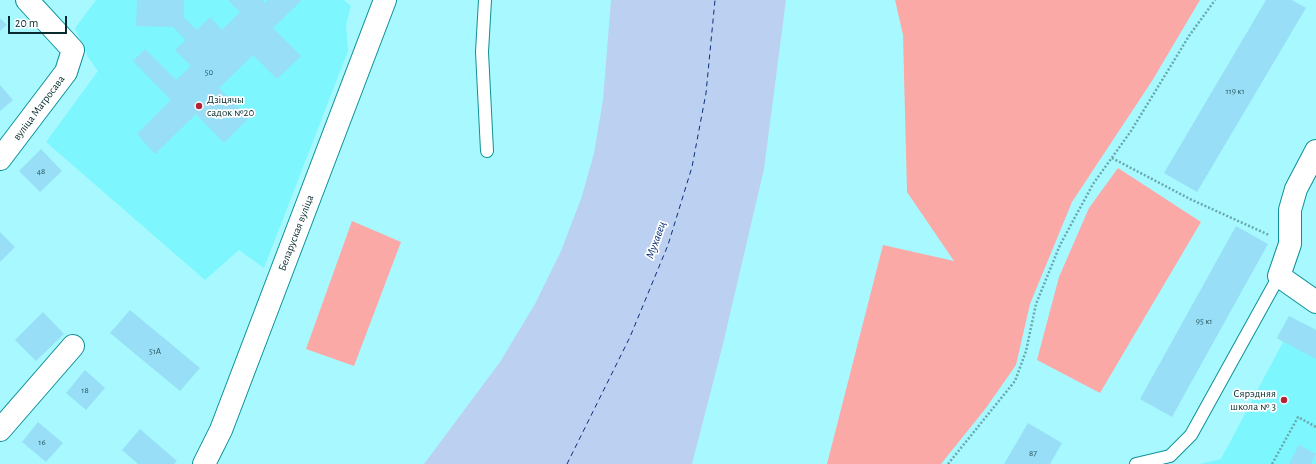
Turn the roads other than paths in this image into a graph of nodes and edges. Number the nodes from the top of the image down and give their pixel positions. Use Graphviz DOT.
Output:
graph roads {
  1 [pos="27,0"];
  2 [pos="385,0"];
  3 [pos="485,0"];
  4 [pos="487,151"];
  5 [pos="1316,151"];
  6 [pos="0,159"];
  7 [pos="1279,276"];
  8 [pos="1316,302"];
  9 [pos="73,346"];
  10 [pos="0,430"];
  11 [pos="204,464"];
  12 [pos="1136,464"];
  1 -- 6 [label="street, вуліца Матросава"];
  2 -- 11 [label="street, Беларуская вуліца"];
  3 -- 4 [label="lane"];
  5 -- 7 [label="street"];
  7 -- 8 [label="street"];
  7 -- 12 [label="lane"];
  9 -- 10 [label="street"];
}
